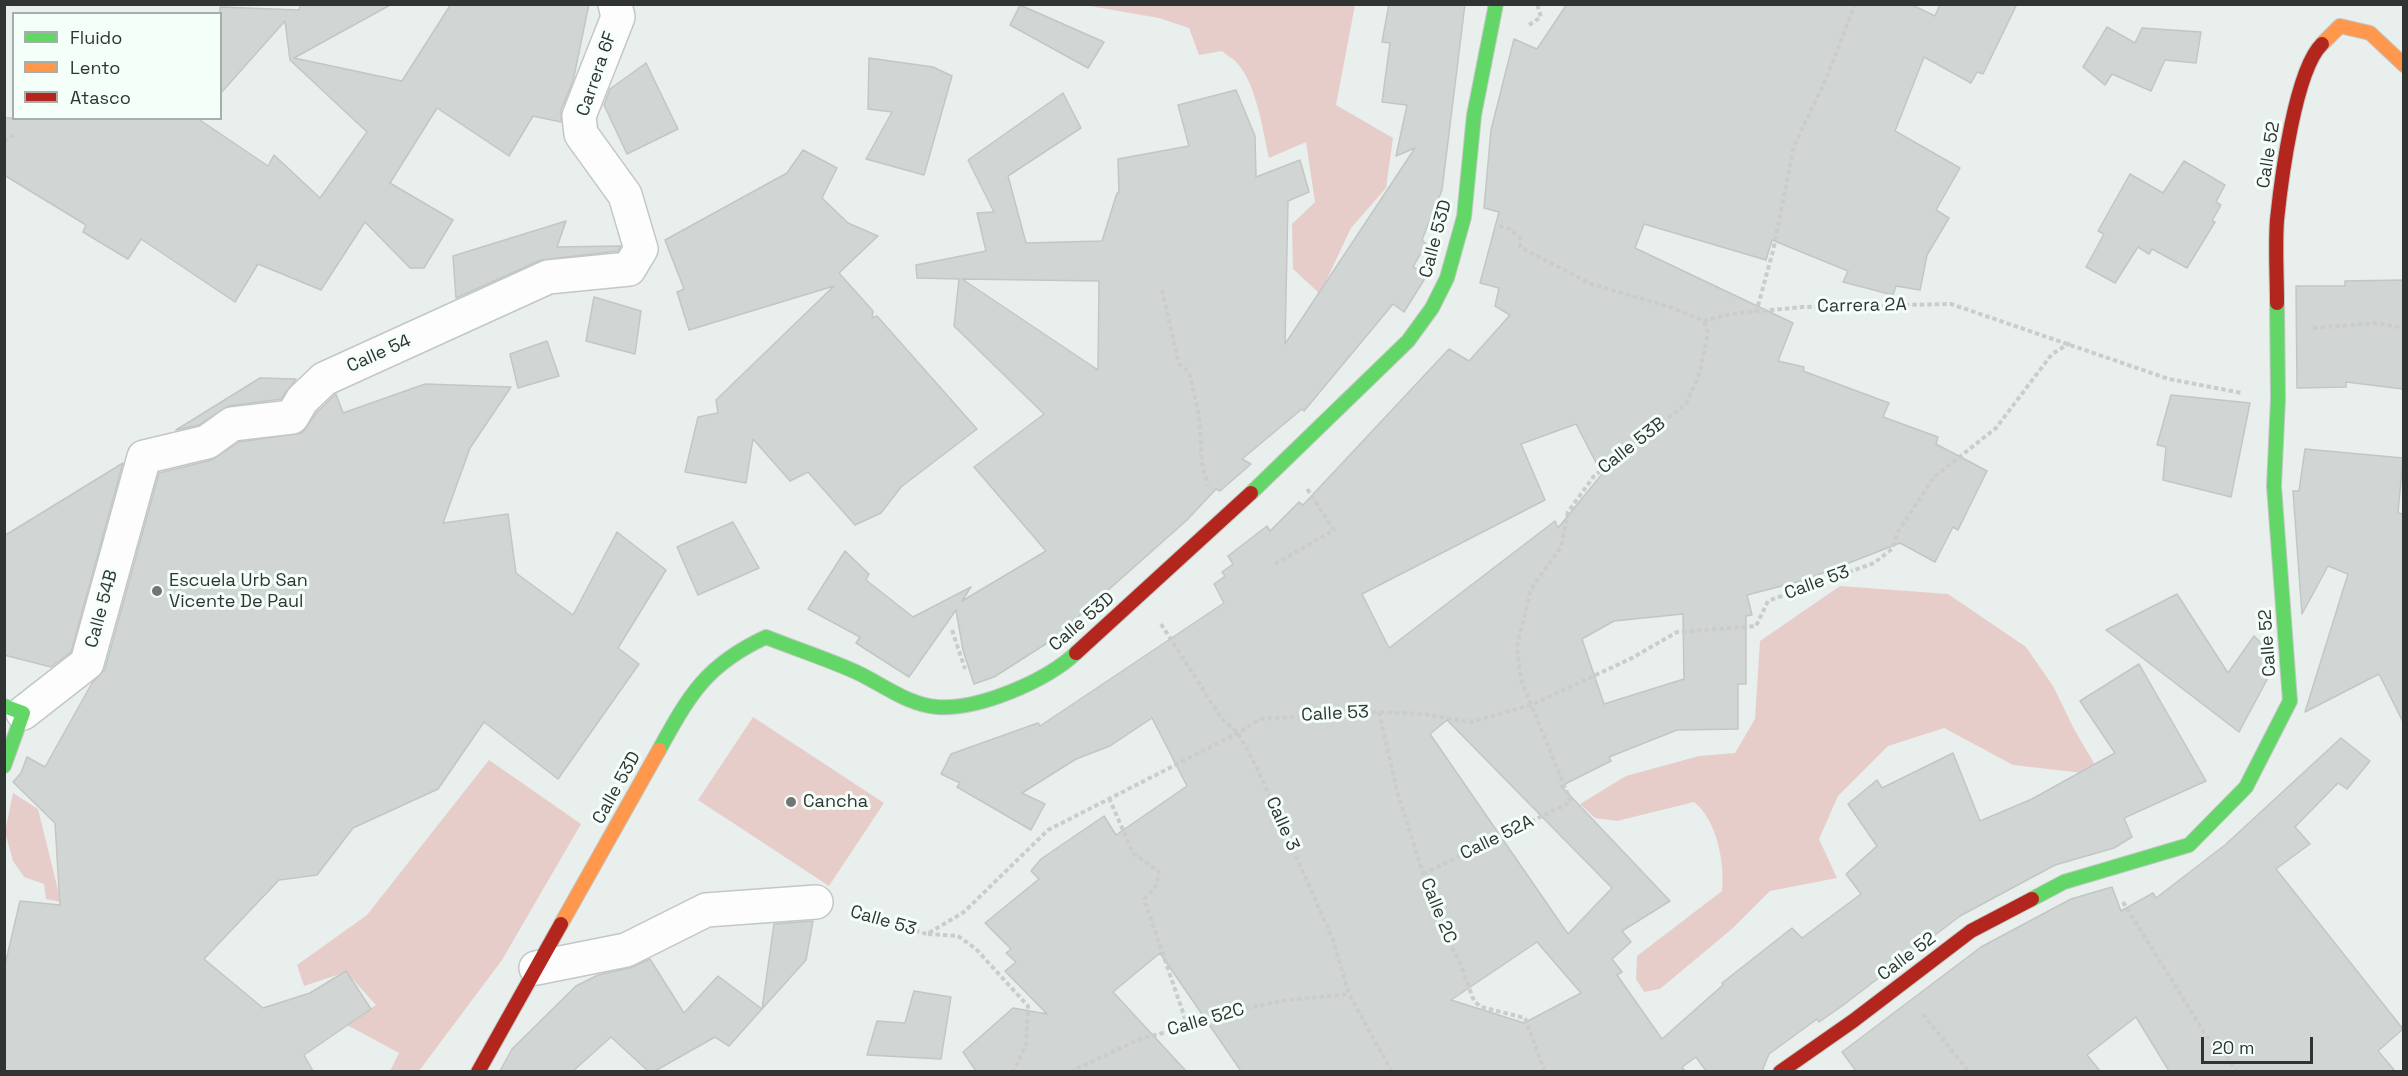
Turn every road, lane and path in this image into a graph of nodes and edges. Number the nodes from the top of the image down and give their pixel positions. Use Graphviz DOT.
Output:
graph roads {
  1 [pos="615,4"];
  2 [pos="1496,4"];
  3 [pos="1855,4"];
  4 [pos="2403,65"];
  5 [pos="16,133"];
  6 [pos="4,142"];
  7 [pos="1464,217"];
  8 [pos="629,268"];
  9 [pos="1162,290"];
  10 [pos="1756,313"];
  11 [pos="1704,321"];
  12 [pos="2277,326"];
  13 [pos="2403,328"];
  14 [pos="2070,343"];
  15 [pos="2278,399"];
  16 [pos="144,457"];
  17 [pos="1288,458"];
  18 [pos="1211,495"];
  19 [pos="1275,564"];
  20 [pos="1141,593"];
  21 [pos="952,630"];
  22 [pos="967,676"];
  23 [pos="1531,705"];
  24 [pos="14,709"];
  25 [pos="1378,712"];
  26 [pos="1238,733"];
  27 [pos="4,766"];
  28 [pos="1109,798"];
  29 [pos="1572,802"];
  30 [pos="2106,869"];
  31 [pos="1423,874"];
  32 [pos="816,902"];
  33 [pos="927,934"];
  34 [pos="536,968"];
  35 [pos="1901,984"];
  36 [pos="1349,994"];
  37 [pos="1188,1027"];
  38 [pos="478,1071"];
  39 [pos="1013,1071"];
  40 [pos="1070,1071"];
  41 [pos="1392,1071"];
  42 [pos="1545,1071"];
  43 [pos="1780,1071"];
  44 [pos="1969,1071"];
  45 [pos="2237,1071"];
  1 -- 8 [label="street, Carrera 6F"];
  2 -- 7 [label="street, Calle 53D"];
  3 -- 10 [label="path"];
  4 -- 12 [label="street, Calle 52"];
  5 -- 6 [label="path"];
  7 -- 11 [label="path"];
  7 -- 17 [label="street, Calle 53D"];
  8 -- 16 [label="street, Calle 54"];
  9 -- 18 [label="path"];
  10 -- 11 [label="path, Carrera 2A"];
  10 -- 14 [label="path, Carrera 2A"];
  11 -- 23 [label="path, Calle 53B"];
  12 -- 13 [label="path"];
  12 -- 15 [label="street, Calle 52"];
  14 -- 15 [label="path, Carrera 2A"];
  14 -- 23 [label="path, Calle 53"];
  15 -- 30 [label="street, Calle 52"];
  16 -- 24 [label="street, Calle 54B"];
  17 -- 19 [label="path"];
  17 -- 20 [label="street, Calle 53D"];
  20 -- 26 [label="path, Calle 3"];
  20 -- 34 [label="street, Calle 53D"];
  21 -- 22 [label="path"];
  23 -- 25 [label="path, Calle 53"];
  23 -- 29 [label="path, Calle 53B"];
  24 -- 27 [label="street, Calle 54B"];
  25 -- 26 [label="path, Calle 53"];
  25 -- 31 [label="path, Calle 2C"];
  26 -- 28 [label="path, Calle 53"];
  26 -- 36 [label="path, Calle 3"];
  28 -- 33 [label="path, Calle 53"];
  28 -- 37 [label="path"];
  29 -- 31 [label="path, Calle 52A"];
  30 -- 35 [label="street, Calle 52"];
  30 -- 45 [label="path"];
  31 -- 42 [label="path, Calle 2C"];
  32 -- 33 [label="path, Calle 53"];
  32 -- 34 [label="street"];
  33 -- 39 [label="path"];
  34 -- 38 [label="street, Calle 53D"];
  35 -- 43 [label="street, Calle 52"];
  35 -- 44 [label="path"];
  36 -- 37 [label="path, Calle 52C"];
  36 -- 41 [label="path, Calle 3"];
  37 -- 40 [label="path, Calle 52C"];
}
